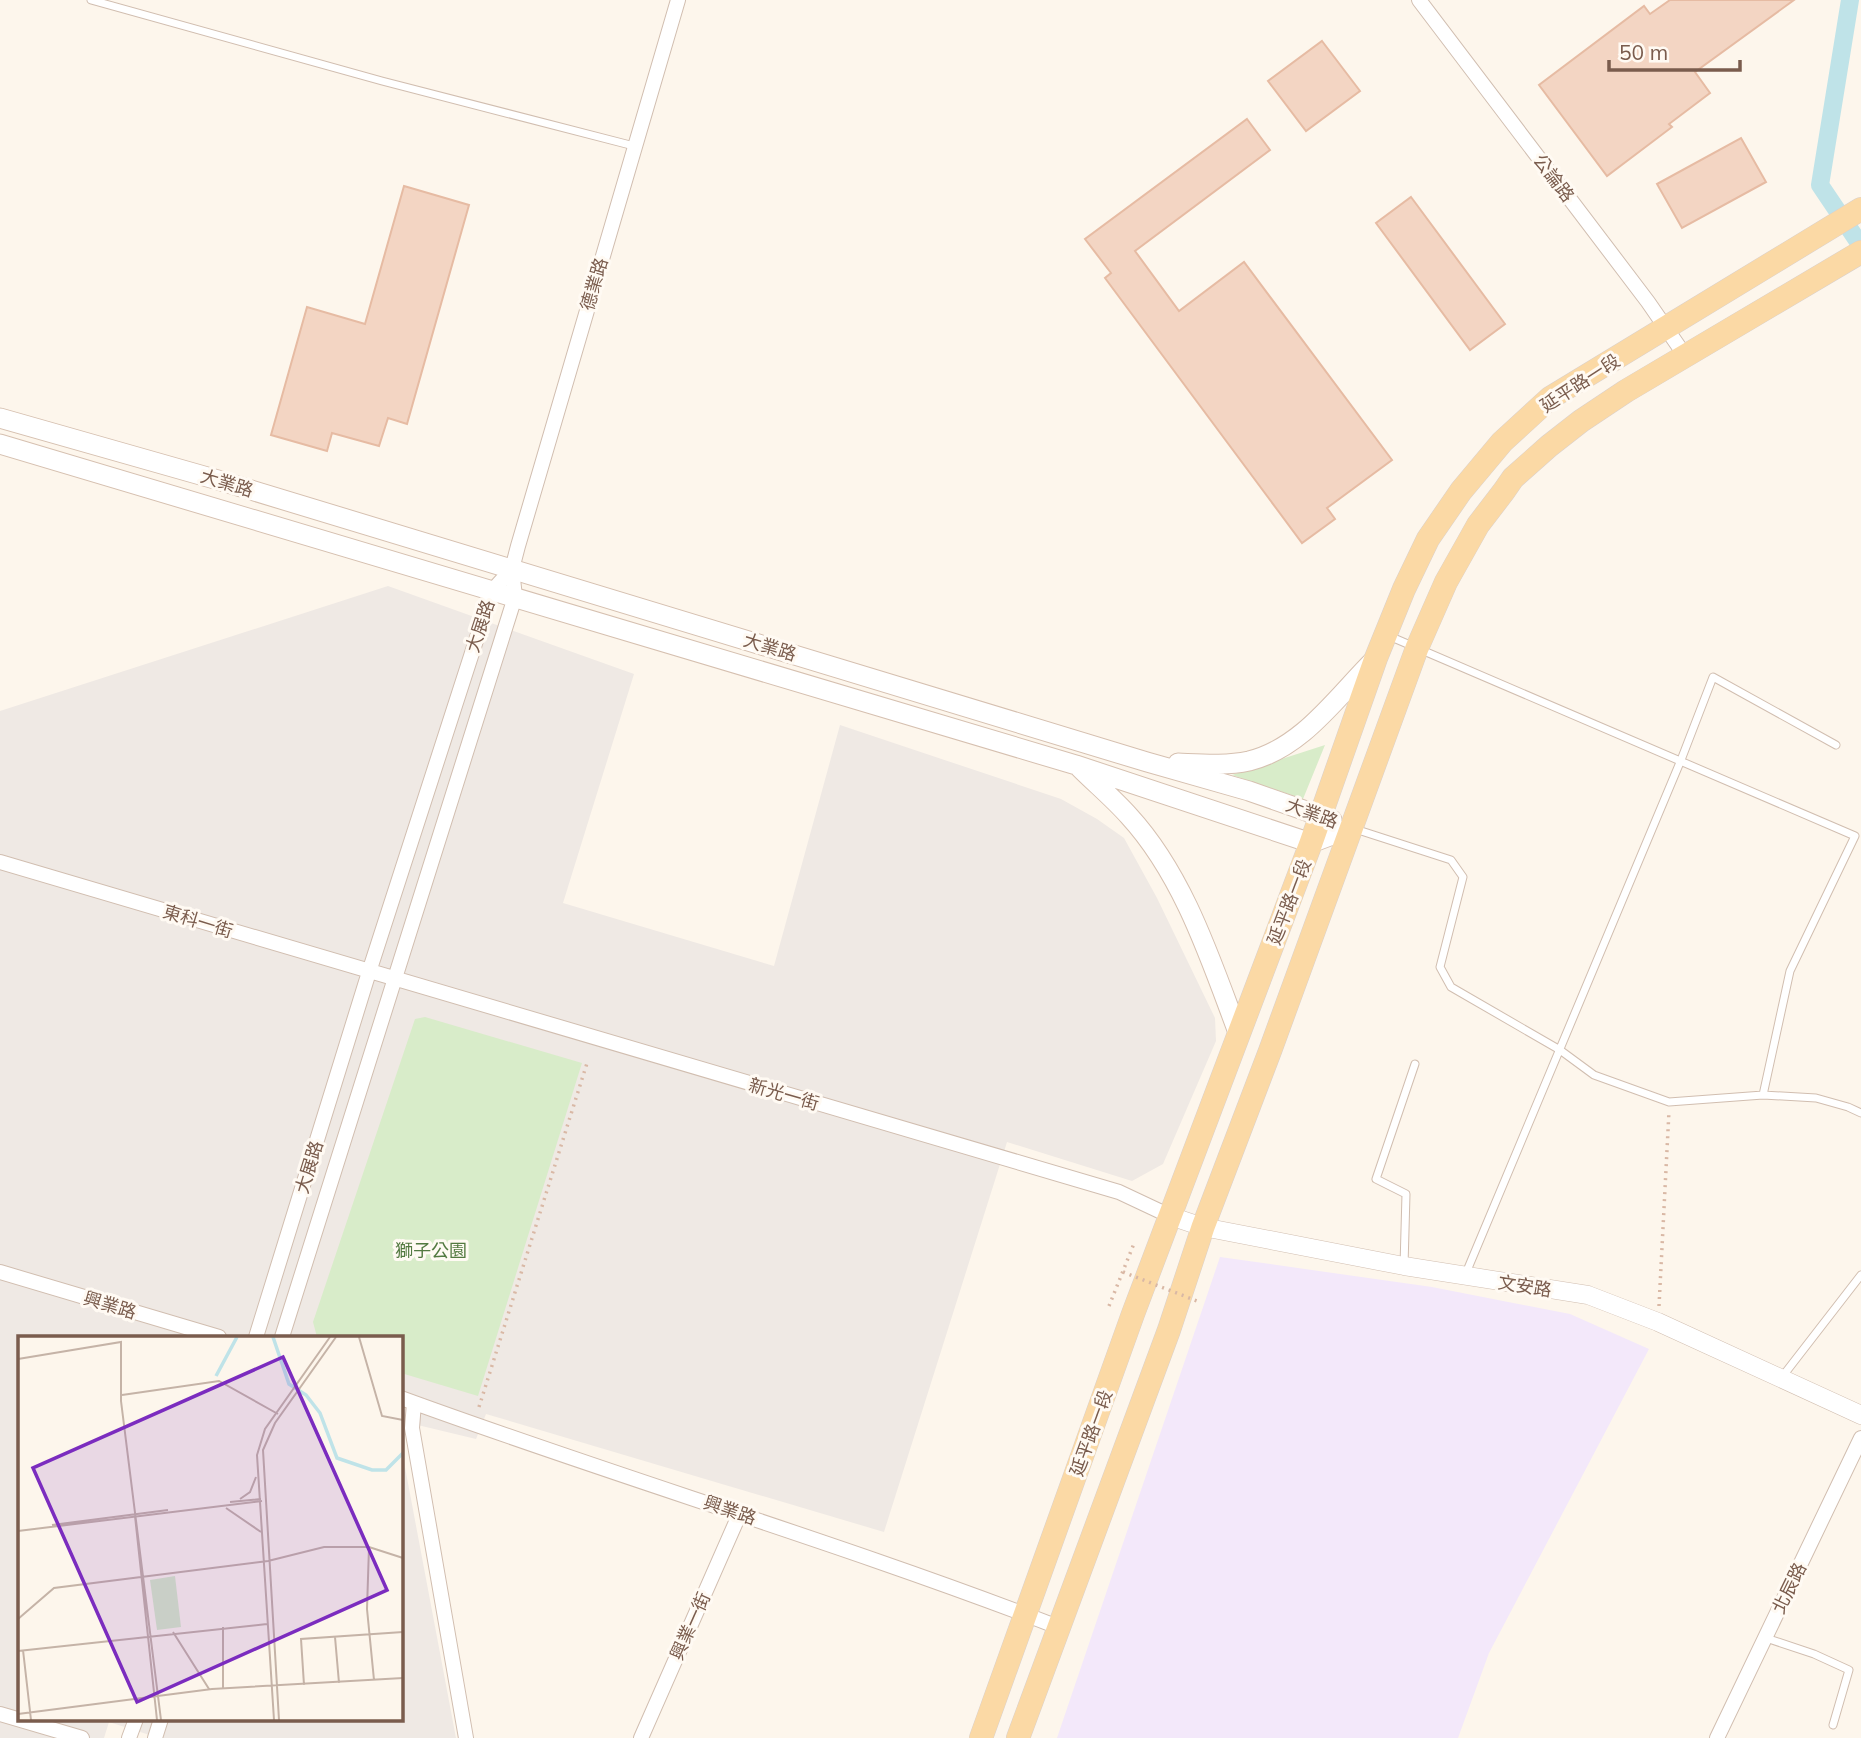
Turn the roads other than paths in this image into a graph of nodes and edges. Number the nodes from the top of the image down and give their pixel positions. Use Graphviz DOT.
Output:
graph roads {
  1 [pos="91,0"];
  2 [pos="677,0"];
  3 [pos="1419,0"];
  4 [pos="634,146"];
  5 [pos="1861,209"];
  6 [pos="1851,257"];
  7 [pos="1665,329"];
  8 [pos="1686,357"];
  9 [pos="0,418"];
  10 [pos="0,444"];
  11 [pos="1479,470"];
  12 [pos="218,480"];
  13 [pos="1504,491"];
  14 [pos="209,505"];
  15 [pos="512,569"];
  16 [pos="492,591"];
  17 [pos="514,597"];
  18 [pos="682,620"];
  19 [pos="1385,634"];
  20 [pos="677,645"];
  21 [pos="1417,648"];
  22 [pos="1376,658"];
  23 [pos="955,704"];
  24 [pos="950,727"];
  25 [pos="1836,746"];
  26 [pos="1681,760"];
  27 [pos="1147,762"];
  28 [pos="1076,765"];
  29 [pos="1320,815"];
  30 [pos="1351,828"];
  31 [pos="1311,843"];
  32 [pos="0,862"];
  33 [pos="369,972"];
  34 [pos="395,979"];
  35 [pos="1239,1035"];
  36 [pos="1560,1049"];
  37 [pos="1415,1064"];
  38 [pos="1763,1095"];
  39 [pos="1861,1113"];
  40 [pos="1170,1216"];
  41 [pos="1203,1227"];
  42 [pos="1404,1266"];
  43 [pos="0,1272"];
  44 [pos="1861,1275"];
  45 [pos="1464,1276"];
  46 [pos="216,1336"];
  47 [pos="256,1336"];
  48 [pos="282,1336"];
  49 [pos="1781,1378"];
  50 [pos="407,1401"];
  51 [pos="1861,1415"];
  52 [pos="1861,1438"];
  53 [pos="740,1513"];
  54 [pos="1025,1615"];
  55 [pos="1058,1627"];
  56 [pos="1766,1637"];
  57 [pos="0,1714"];
  58 [pos="18,1719"];
  59 [pos="20,1720"];
  60 [pos="136,1720"];
  61 [pos="161,1720"];
  62 [pos="1833,1725"];
  63 [pos="82,1738"];
  64 [pos="129,1738"];
  65 [pos="155,1738"];
  66 [pos="466,1738"];
  67 [pos="641,1738"];
  68 [pos="981,1738"];
  69 [pos="1018,1738"];
  70 [pos="1717,1738"];
  1 -- 4 [label="lane"];
  2 -- 4 [label="street, 德業路"];
  3 -- 7 [label="street, 公論路"];
  4 -- 15 [label="street, 德業路"];
  5 -- 7 [label="main road, 延平路一段"];
  6 -- 8 [label="main road, 延平路一段"];
  7 -- 8 [label="street, 公論路"];
  7 -- 11 [label="main road, 延平路一段"];
  8 -- 13 [label="main road, 延平路一段"];
  9 -- 12 [label="main road, 大業路"];
  10 -- 14 [label="main road, 大業路"];
  11 -- 13 [label="main road"];
  11 -- 19 [label="main road, 延平路一段"];
  12 -- 14 [label="main road"];
  12 -- 15 [label="main road, 大業路"];
  13 -- 21 [label="main road, 延平路一段"];
  14 -- 16 [label="main road, 大業路"];
  15 -- 16 [label="street, 大展路"];
  15 -- 17 [label="street, 大展路"];
  15 -- 18 [label="main road, 大業路"];
  16 -- 17 [label="main road, 大業路"];
  16 -- 33 [label="street, 大展路"];
  17 -- 20 [label="main road, 大業路"];
  17 -- 34 [label="street, 大展路"];
  18 -- 20 [label="main road"];
  18 -- 23 [label="main road, 大業路"];
  19 -- 21 [label="lane"];
  19 -- 22 [label="main road, 延平路一段"];
  20 -- 24 [label="main road, 大業路"];
  21 -- 26 [label="lane"];
  21 -- 30 [label="main road, 延平路一段"];
  22 -- 27 [label="main road"];
  22 -- 29 [label="main road, 延平路一段"];
  23 -- 24 [label="main road"];
  23 -- 27 [label="main road, 大業路"];
  24 -- 28 [label="main road, 大業路"];
  25 -- 26 [label="lane"];
  26 -- 36 [label="lane"];
  26 -- 38 [label="lane"];
  27 -- 29 [label="main road, 大業路"];
  28 -- 31 [label="main road, 大業路"];
  28 -- 35 [label="main road"];
  29 -- 30 [label="main road, 大業路"];
  29 -- 31 [label="main road, 延平路一段"];
  30 -- 31 [label="main road, 大業路"];
  30 -- 36 [label="lane"];
  30 -- 41 [label="main road, 延平路一段"];
  31 -- 35 [label="main road, 延平路一段"];
  32 -- 33 [label="street, 東科一街"];
  33 -- 34 [label="street, 東科一街"];
  33 -- 47 [label="street, 大展路"];
  34 -- 40 [label="street, 新光一街"];
  34 -- 48 [label="street, 大展路"];
  35 -- 40 [label="main road, 延平路一段"];
  36 -- 38 [label="lane"];
  36 -- 45 [label="lane"];
  37 -- 42 [label="lane"];
  38 -- 39 [label="lane"];
  40 -- 41 [label="street, 文安路"];
  40 -- 54 [label="main road, 延平路一段"];
  41 -- 42 [label="street, 文安路"];
  41 -- 55 [label="main road, 延平路一段"];
  42 -- 45 [label="street, 文安路"];
  43 -- 46 [label="street, 興業路"];
  44 -- 49 [label="lane"];
  45 -- 49 [label="street, 文安路"];
  49 -- 51 [label="street, 文安路"];
  50 -- 53 [label="street, 興業路"];
  50 -- 66 [label="street"];
  52 -- 56 [label="street, 北辰路"];
  53 -- 54 [label="street, 興業路"];
  53 -- 67 [label="street, 興業一街"];
  54 -- 55 [label="street, 興業路"];
  54 -- 68 [label="main road, 延平路一段"];
  55 -- 69 [label="main road, 延平路一段"];
  56 -- 62 [label="lane"];
  56 -- 70 [label="street, 北辰路"];
  57 -- 58 [label="street"];
  59 -- 63 [label="street"];
  60 -- 64 [label="street"];
  61 -- 65 [label="street"];
}
